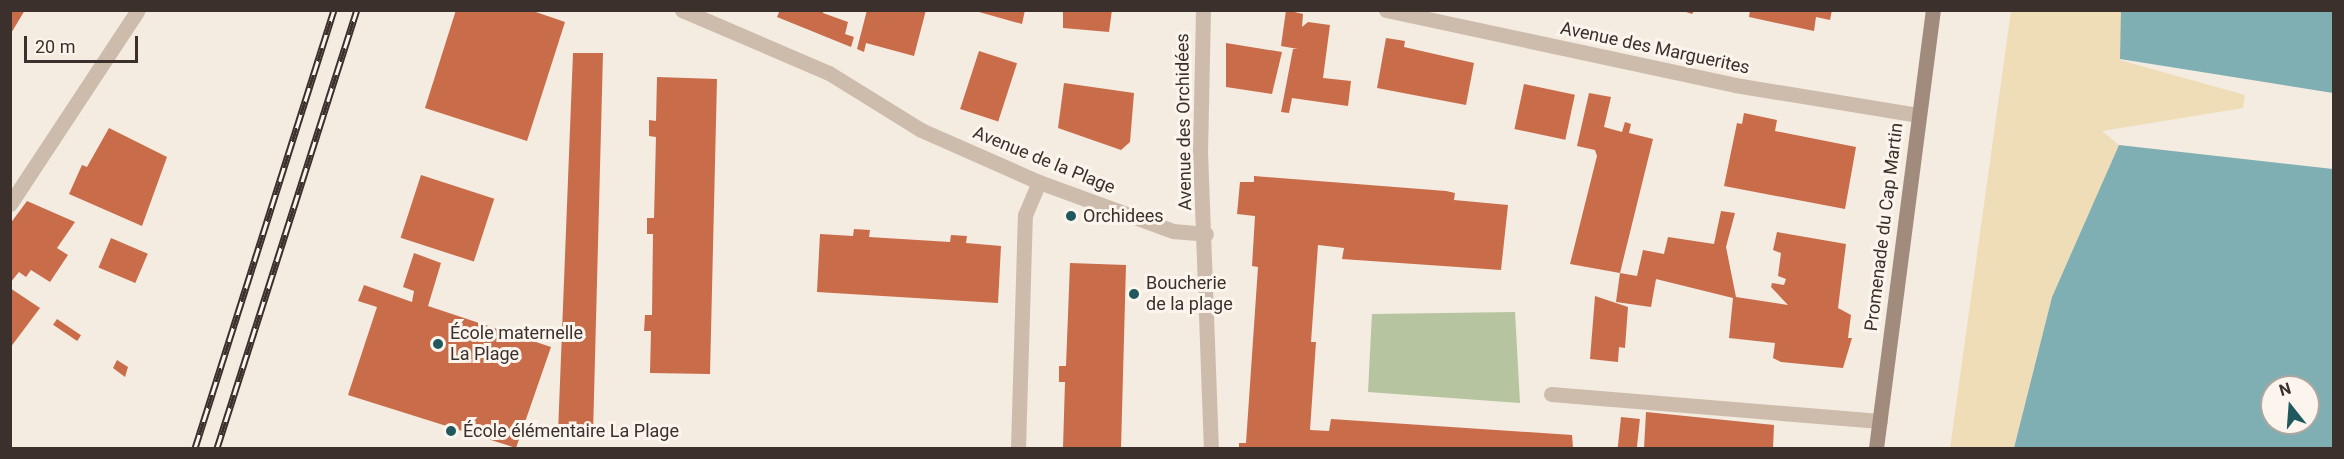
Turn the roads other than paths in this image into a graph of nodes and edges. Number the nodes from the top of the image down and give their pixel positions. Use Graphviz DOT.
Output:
graph roads {
  1 [pos="138,10"];
  2 [pos="682,10"];
  3 [pos="1203,10"];
  4 [pos="1386,10"];
  5 [pos="1933,10"];
  6 [pos="1918,115"];
  7 [pos="1039,182"];
  8 [pos="10,204"];
  9 [pos="1206,234"];
  10 [pos="1551,394"];
  11 [pos="1880,421"];
  12 [pos="1018,448"];
  13 [pos="1211,448"];
  14 [pos="1876,448"];
  1 -- 8 [label="street"];
  2 -- 7 [label="street, Avenue de la Plage"];
  3 -- 9 [label="street, Avenue des Orchidées"];
  4 -- 6 [label="street, Avenue des Marguerites"];
  5 -- 6 [label="main road, Promenade du Cap Martin"];
  6 -- 11 [label="main road, Promenade du Cap Martin"];
  7 -- 9 [label="street, Avenue de la Plage"];
  7 -- 12 [label="street"];
  9 -- 13 [label="street"];
  10 -- 11 [label="street"];
  11 -- 14 [label="main road, Promenade du Cap Martin"];
}
